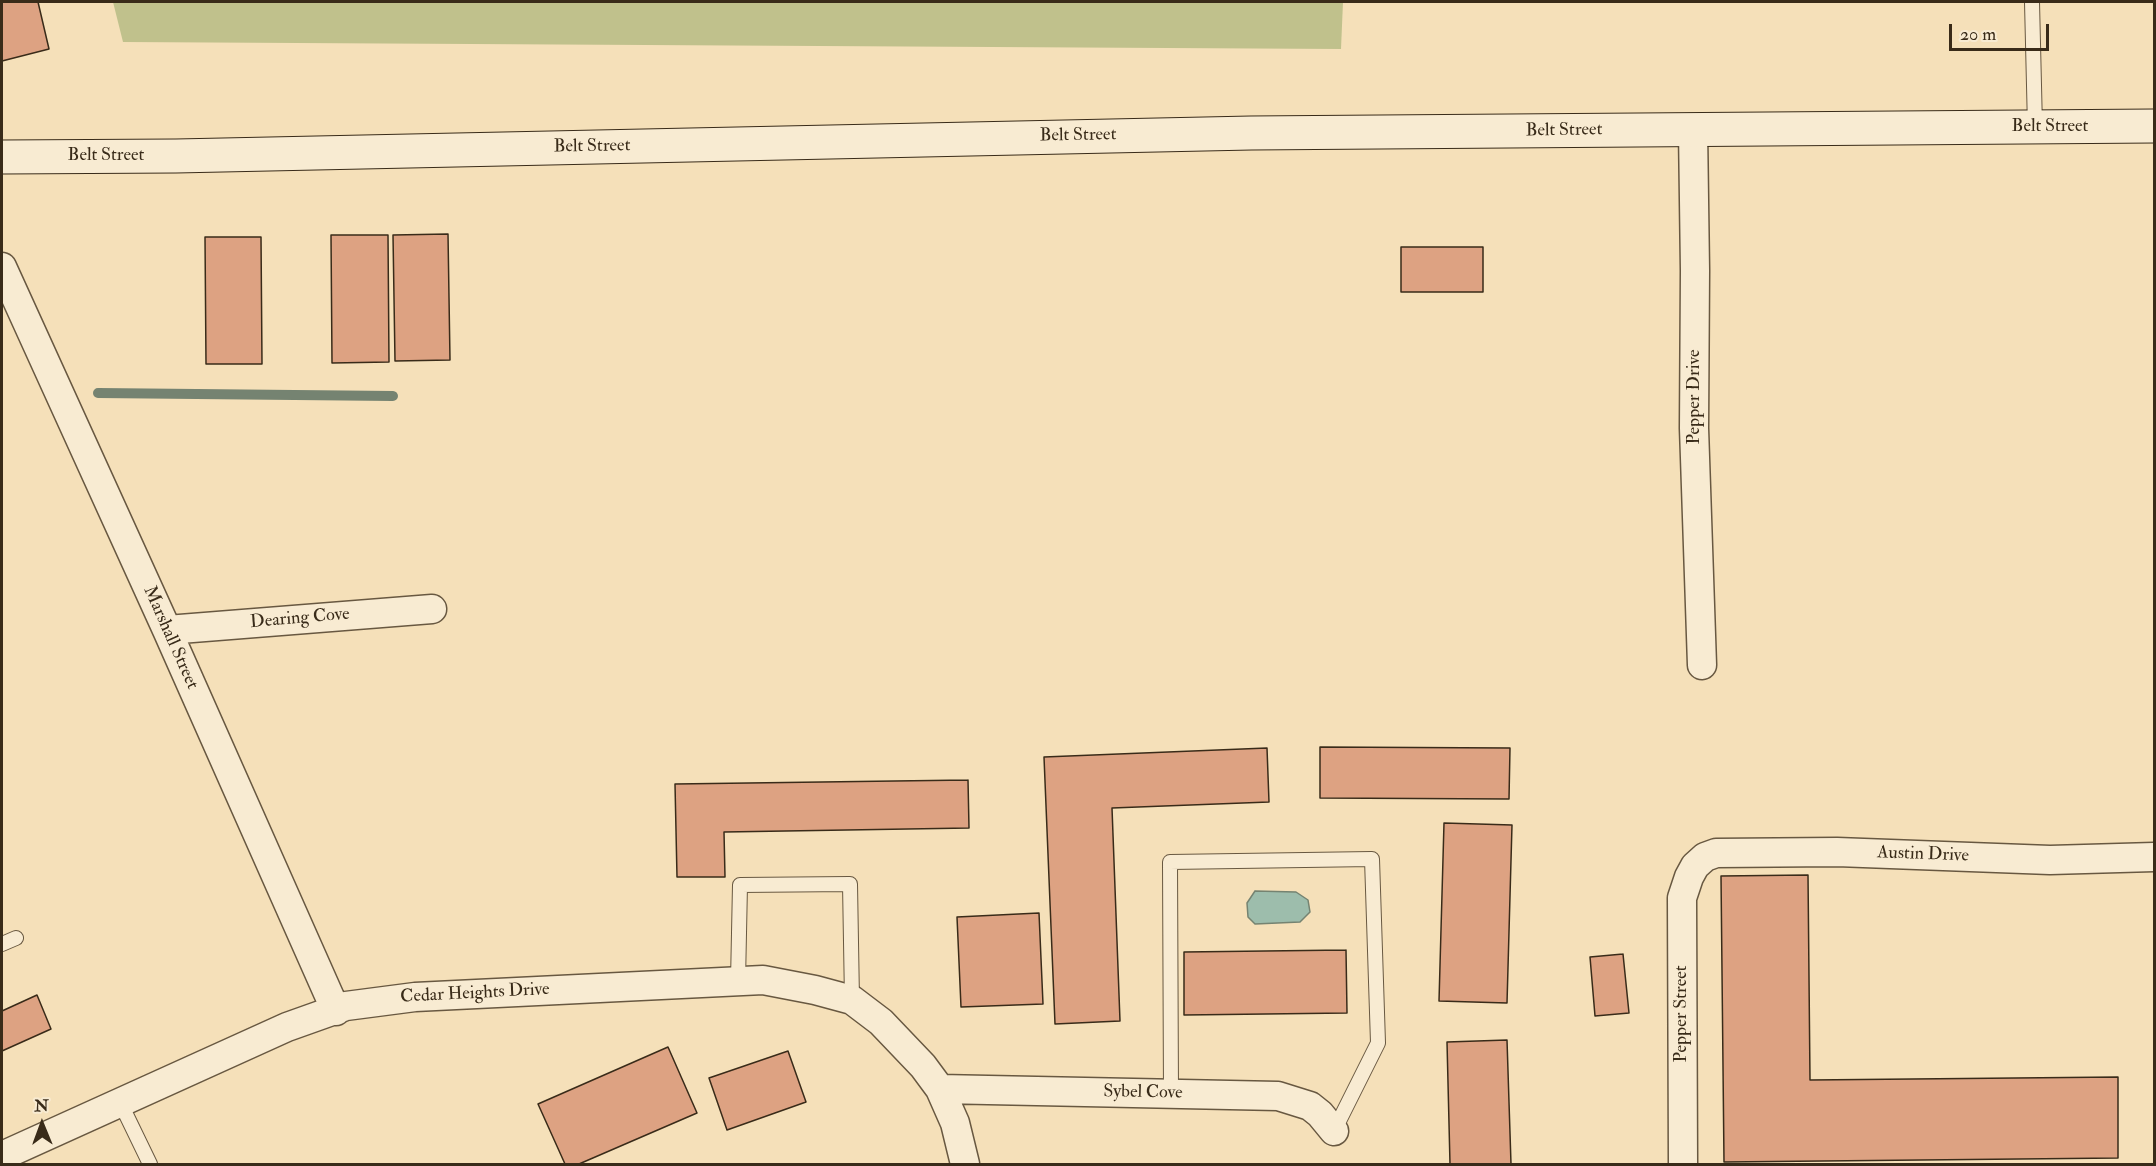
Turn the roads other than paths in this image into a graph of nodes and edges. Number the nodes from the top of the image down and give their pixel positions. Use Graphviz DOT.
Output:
graph roads {
  1 [pos="2032,2"];
  2 [pos="2154,126"];
  3 [pos="2035,127"];
  4 [pos="1693,129"];
  5 [pos="2,157"];
  6 [pos="2,267"];
  7 [pos="432,609"];
  8 [pos="167,630"];
  9 [pos="1702,665"];
  10 [pos="2154,857"];
  11 [pos="1695,866"];
  12 [pos="16,938"];
  13 [pos="2,944"];
  14 [pos="738,981"];
  15 [pos="852,999"];
  16 [pos="336,1011"];
  17 [pos="940,1089"];
  18 [pos="1171,1094"];
  19 [pos="120,1102"];
  20 [pos="1334,1131"];
  21 [pos="2,1156"];
  22 [pos="150,1164"];
  23 [pos="965,1164"];
  24 [pos="1683,1164"];
  1 -- 3 [label="lane"];
  2 -- 3 [label="street, Belt Street"];
  3 -- 4 [label="street, Belt Street"];
  4 -- 5 [label="street, Belt Street"];
  4 -- 9 [label="street, Pepper Drive"];
  6 -- 8 [label="street, Marshall Street"];
  7 -- 8 [label="street, Dearing Cove"];
  8 -- 16 [label="street, Marshall Street"];
  10 -- 11 [label="street, Austin Drive"];
  11 -- 24 [label="street, Pepper Street"];
  12 -- 13 [label="lane"];
  14 -- 15 [label="street, Cedar Heights Drive"];
  14 -- 15 [label="lane"];
  14 -- 16 [label="street, Cedar Heights Drive"];
  15 -- 17 [label="street, Cedar Heights Drive"];
  16 -- 19 [label="street, Cedar Heights Drive"];
  17 -- 18 [label="street, Sybel Cove"];
  17 -- 23 [label="street, Cedar Heights Drive"];
  18 -- 20 [label="street, Sybel Cove"];
  18 -- 20 [label="lane"];
  19 -- 21 [label="street, Cedar Heights Drive"];
  19 -- 22 [label="lane"];
}
